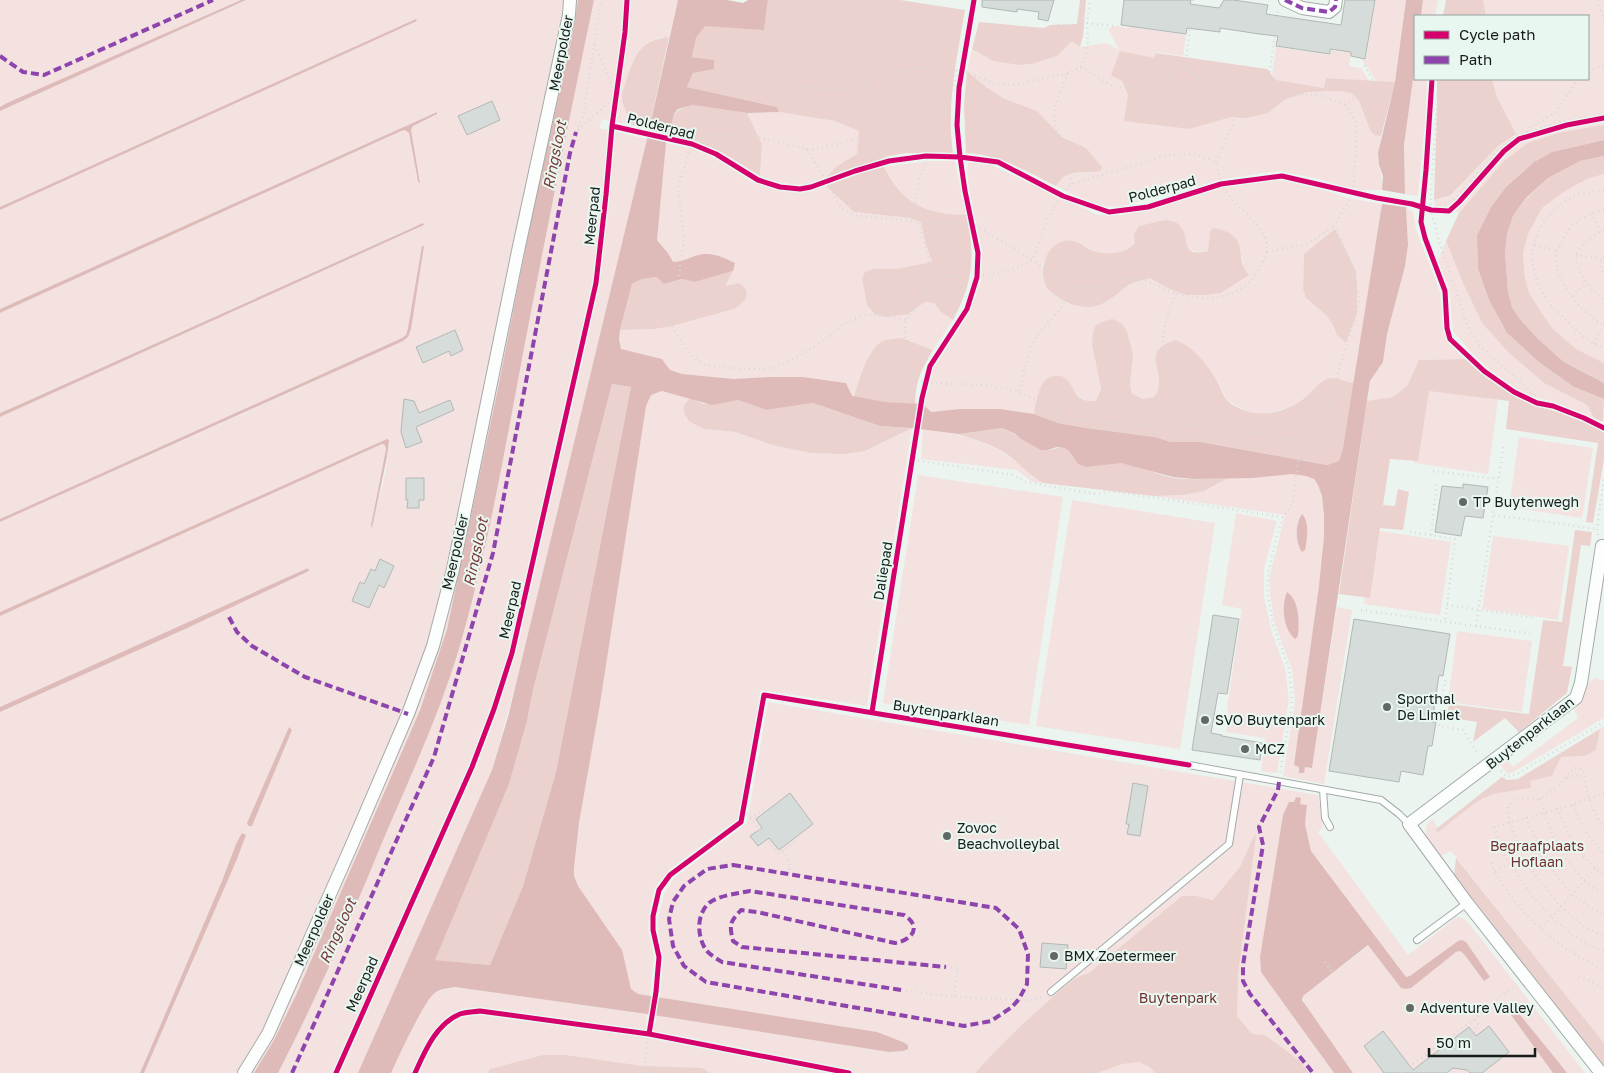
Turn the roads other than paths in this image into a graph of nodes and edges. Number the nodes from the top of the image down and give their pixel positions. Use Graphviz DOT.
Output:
graph roads {
  1 [pos="570,0"];
  2 [pos="1336,0"];
  3 [pos="1288,4"];
  4 [pos="1602,546"];
  5 [pos="1188,765"];
  6 [pos="1240,775"];
  7 [pos="1323,790"];
  8 [pos="1409,824"];
  9 [pos="1330,827"];
  10 [pos="1467,903"];
  11 [pos="1416,940"];
  12 [pos="1051,992"];
  13 [pos="244,1073"];
  14 [pos="1601,1073"];
  1 -- 13 [label="street, Meerpolder"];
  2 -- 3 [label="street"];
  4 -- 8 [label="street, Buytenparklaan"];
  5 -- 6 [label="lane"];
  6 -- 7 [label="lane"];
  6 -- 12 [label="lane"];
  7 -- 8 [label="lane"];
  7 -- 9 [label="lane"];
  8 -- 10 [label="street"];
  10 -- 11 [label="lane"];
  10 -- 14 [label="street"];
}
